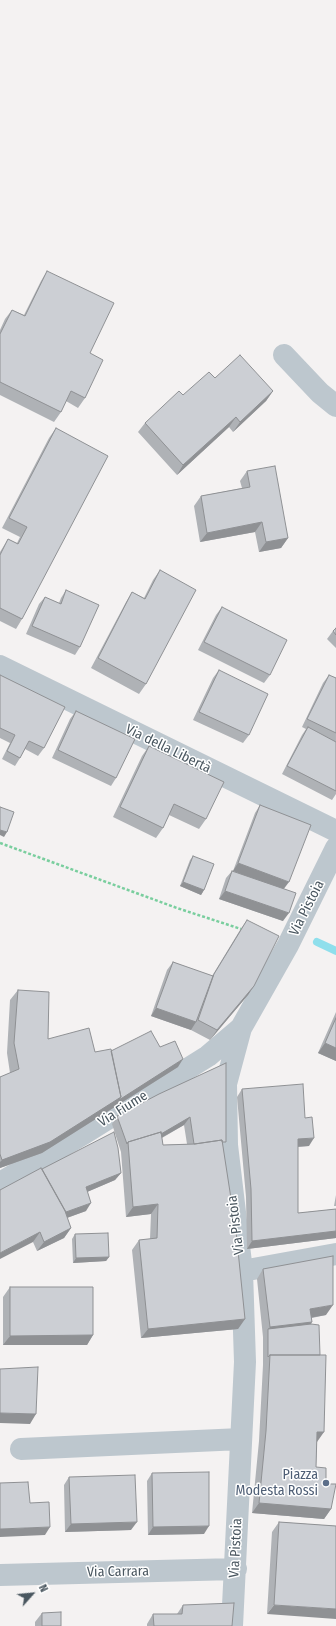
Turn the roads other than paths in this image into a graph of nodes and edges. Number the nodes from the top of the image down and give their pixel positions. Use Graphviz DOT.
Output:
graph roads {
  1 [pos="284,355"];
  2 [pos="336,406"];
  3 [pos="0,666"];
  4 [pos="336,831"];
  5 [pos="336,848"];
  6 [pos="241,1028"];
  7 [pos="0,1183"];
  8 [pos="336,1254"];
  9 [pos="242,1271"];
  10 [pos="241,1439"];
  11 [pos="21,1449"];
  12 [pos="236,1569"];
  13 [pos="0,1575"];
  14 [pos="232,1626"];
  1 -- 2 [label="street"];
  3 -- 4 [label="street, Via della Libertà"];
  5 -- 6 [label="street, Via Pistoia"];
  6 -- 7 [label="street, Via Fiume"];
  6 -- 9 [label="street, Via Pistoia"];
  8 -- 9 [label="street"];
  9 -- 10 [label="street, Via Pistoia"];
  10 -- 11 [label="street"];
  10 -- 12 [label="street, Via Pistoia"];
  12 -- 13 [label="street, Via Carrara"];
  12 -- 14 [label="street, Via Pistoia"];
}
